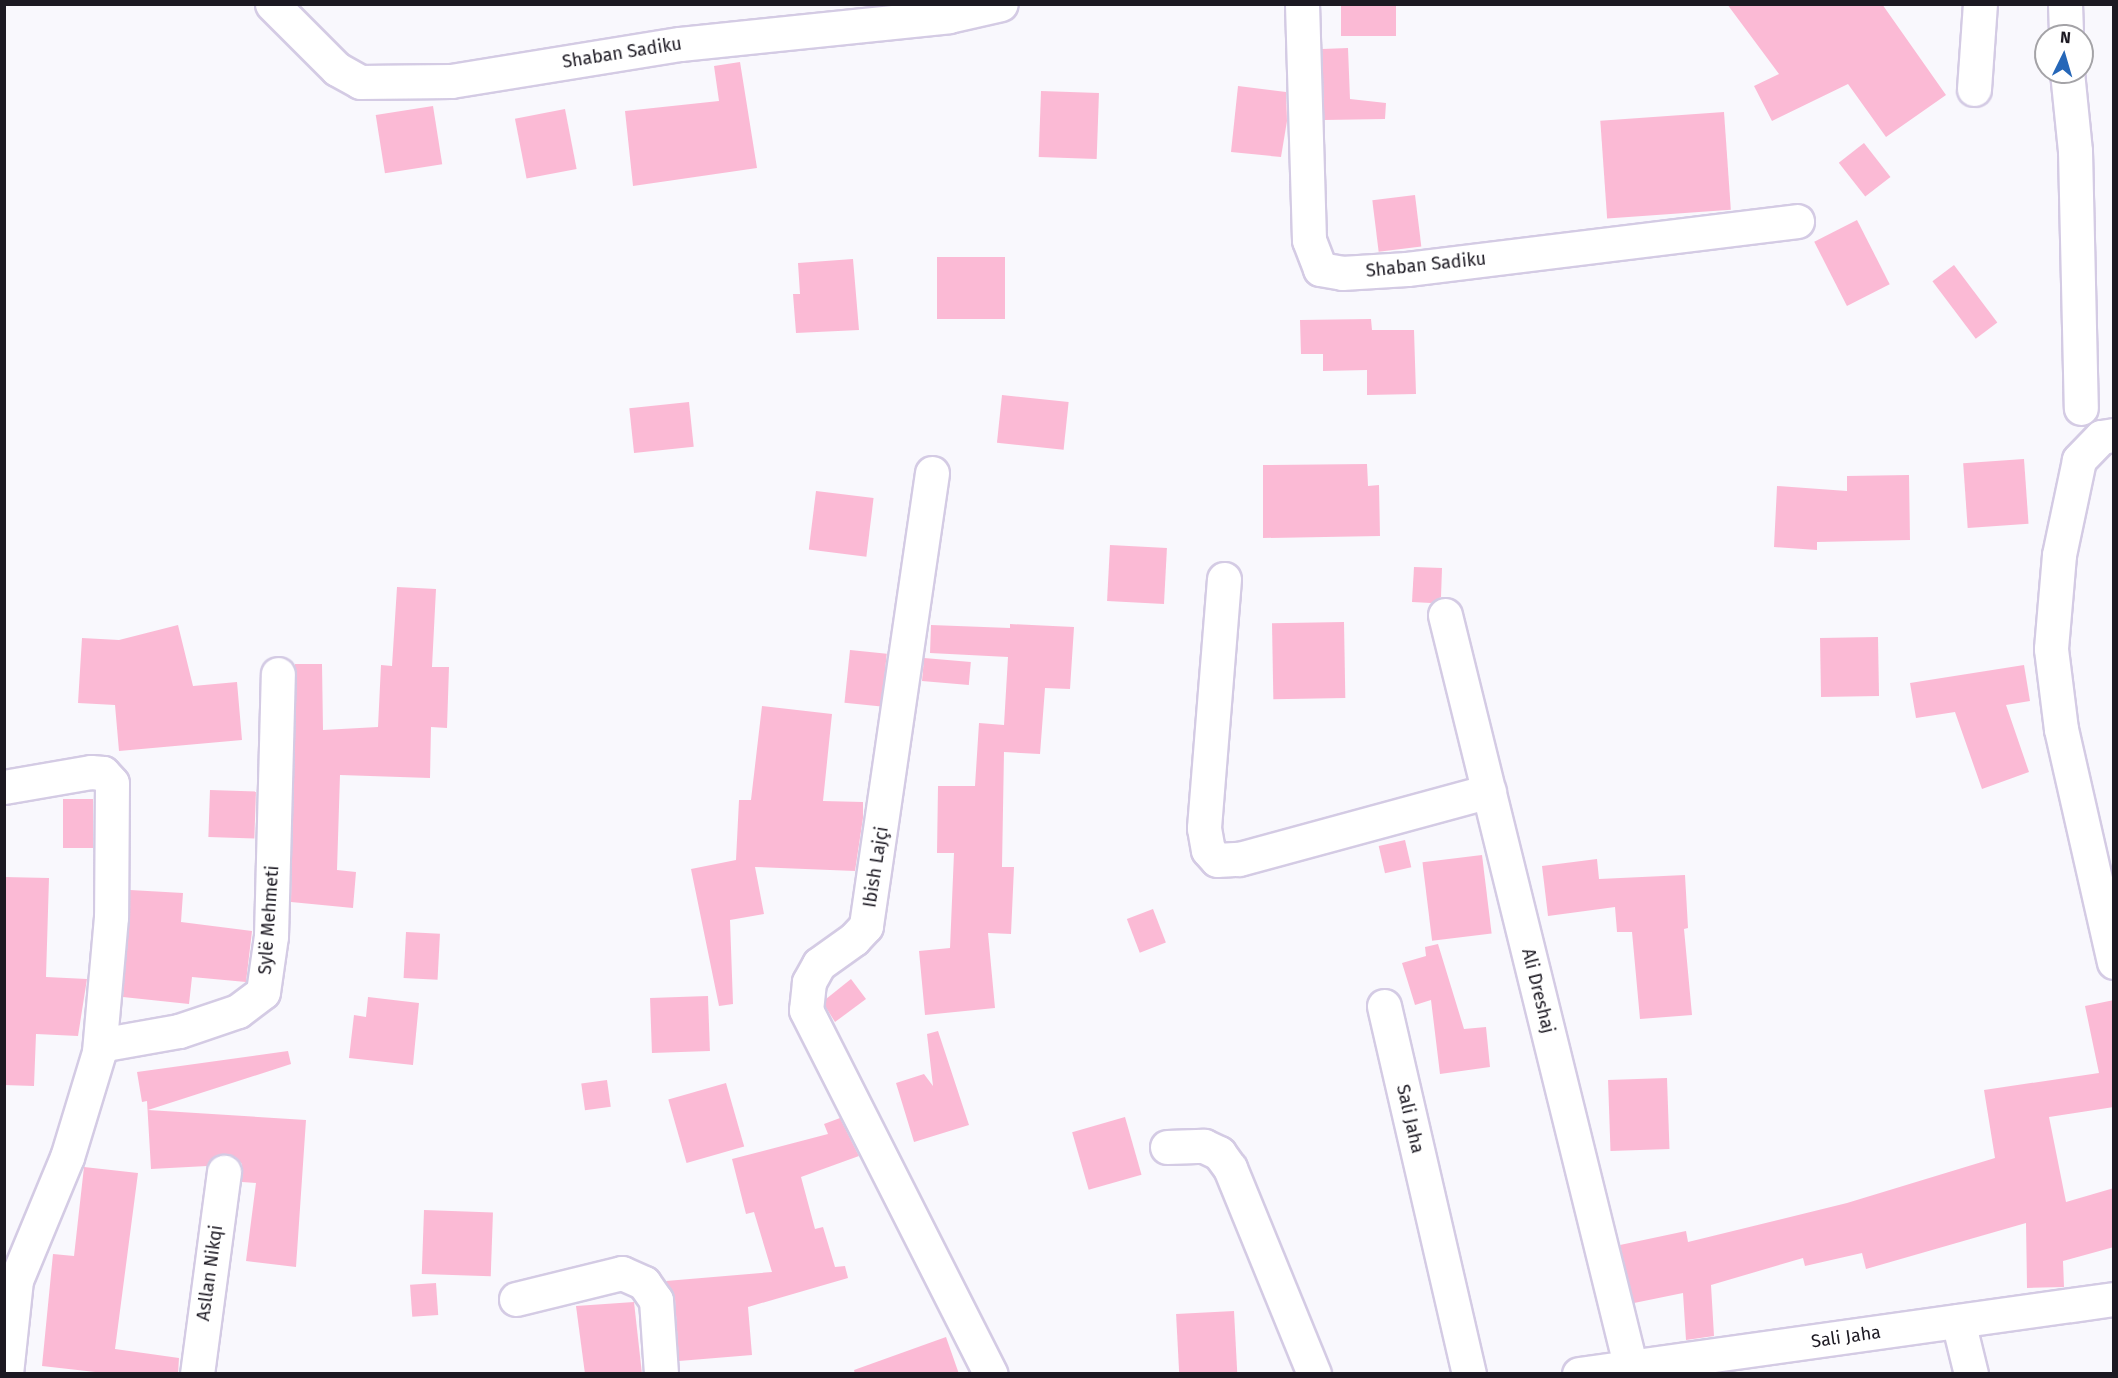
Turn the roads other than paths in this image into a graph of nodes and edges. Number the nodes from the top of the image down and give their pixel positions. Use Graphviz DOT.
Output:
graph roads {
  1 [pos="272,4"];
  2 [pos="1000,4"];
  3 [pos="1302,4"];
  4 [pos="1980,4"];
  5 [pos="2065,4"];
  6 [pos="2066,24"];
  7 [pos="2068,84"];
  8 [pos="1974,89"];
  9 [pos="1797,221"];
  10 [pos="2081,408"];
  11 [pos="2114,435"];
  12 [pos="932,473"];
  13 [pos="1224,579"];
  14 [pos="1445,615"];
  15 [pos="278,674"];
  16 [pos="4,786"];
  17 [pos="1489,791"];
  18 [pos="2114,962"];
  19 [pos="1384,1006"];
  20 [pos="99,1045"];
  21 [pos="1167,1147"];
  22 [pos="224,1172"];
  23 [pos="516,1299"];
  24 [pos="2114,1299"];
  25 [pos="1958,1321"];
  26 [pos="1630,1368"];
  27 [pos="6,1374"];
  28 [pos="196,1374"];
  29 [pos="661,1374"];
  30 [pos="991,1374"];
  31 [pos="1314,1374"];
  32 [pos="1469,1374"];
  33 [pos="1579,1374"];
  34 [pos="1971,1374"];
  1 -- 2 [label="street, Shaban Sadiku"];
  3 -- 9 [label="street, Shaban Sadiku"];
  4 -- 8 [label="street"];
  5 -- 6 [label="street"];
  7 -- 10 [label="street"];
  11 -- 18 [label="street"];
  12 -- 30 [label="street, Ibish Lajçi"];
  13 -- 17 [label="street"];
  14 -- 17 [label="street, Ali Dreshaj"];
  15 -- 20 [label="street, Sylë Mehmeti"];
  16 -- 20 [label="street"];
  17 -- 26 [label="street, Ali Dreshaj"];
  19 -- 32 [label="street, Sali Jaha"];
  20 -- 27 [label="street"];
  21 -- 31 [label="street"];
  22 -- 28 [label="street, Asllan Nikqi"];
  23 -- 29 [label="street"];
  24 -- 25 [label="street, Sali Jaha"];
  25 -- 26 [label="street, Sali Jaha"];
  25 -- 34 [label="street"];
  26 -- 33 [label="street, Sali Jaha"];
}
